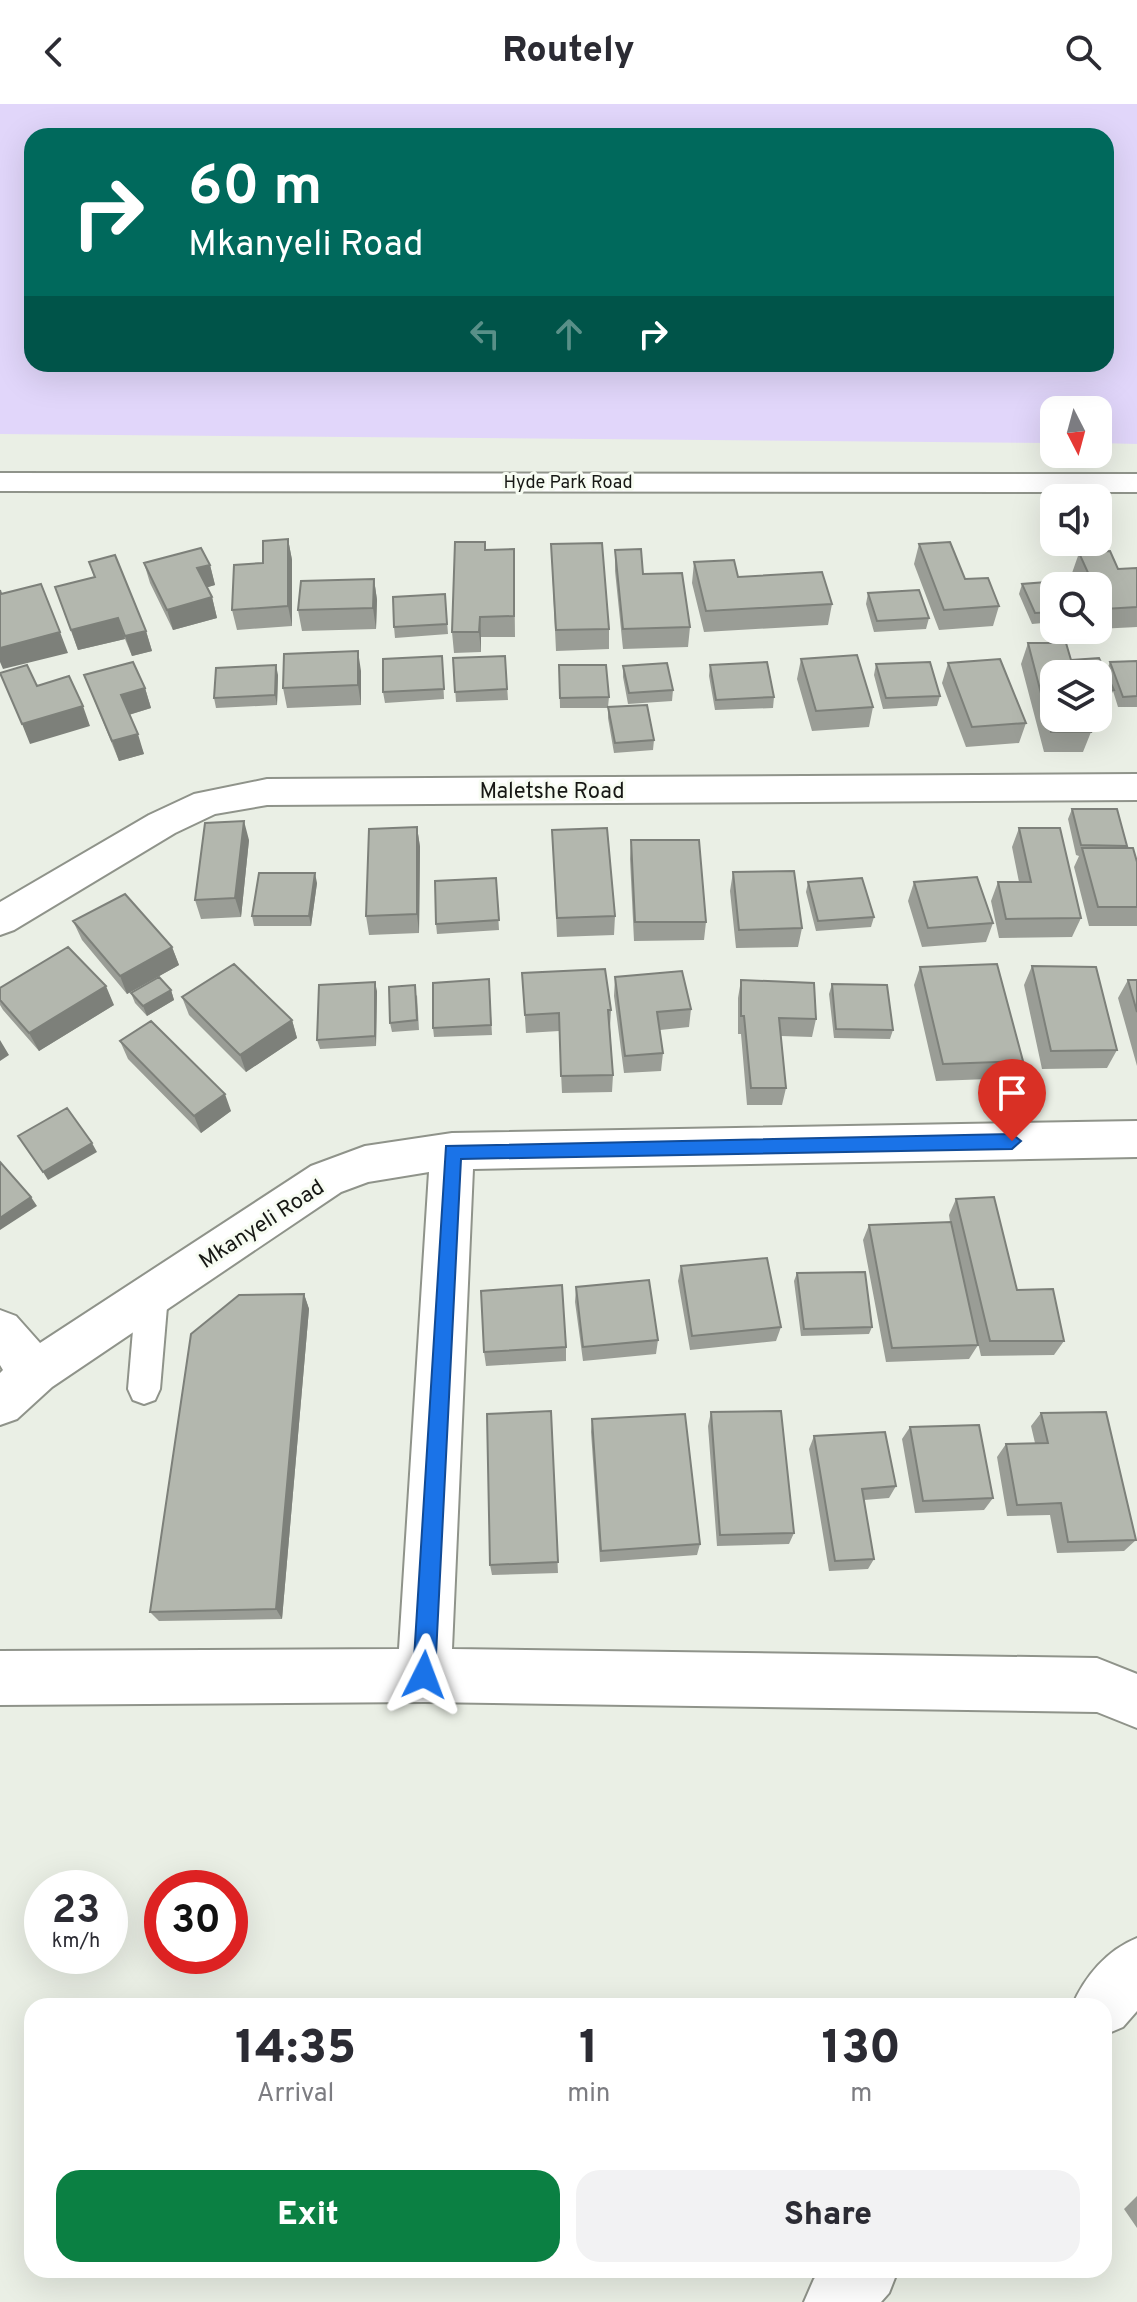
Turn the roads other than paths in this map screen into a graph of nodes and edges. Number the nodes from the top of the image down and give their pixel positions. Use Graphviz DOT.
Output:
graph roads {
  1 [pos="0,482"];
  2 [pos="1137,483"];
  3 [pos="1137,787"];
  4 [pos="0,920"];
  5 [pos="1137,1139"];
  6 [pos="452,1151"];
  7 [pos="152,1295"];
  8 [pos="0,1331"];
  9 [pos="35,1372"];
  10 [pos="144,1389"];
  11 [pos="0,1403"];
  12 [pos="424,1675"];
  13 [pos="0,1678"];
  14 [pos="1137,1701"];
  15 [pos="1137,1967"];
  16 [pos="1109,1998"];
  17 [pos="859,2278"];
  18 [pos="837,2302"];
  1 -- 2 [label="street, Hyde Park Road"];
  3 -- 4 [label="street, Maletshe Road"];
  5 -- 6 [label="street, Mkanyeli Road"];
  6 -- 7 [label="street, Mkanyeli Road"];
  6 -- 12 [label="street"];
  7 -- 9 [label="street, Mkanyeli Road"];
  7 -- 10 [label="lane"];
  8 -- 9 [label="street"];
  9 -- 11 [label="street, Mkanyeli Road"];
  12 -- 13 [label="street"];
  12 -- 14 [label="street"];
  15 -- 16 [label="street"];
  17 -- 18 [label="street"];
}
